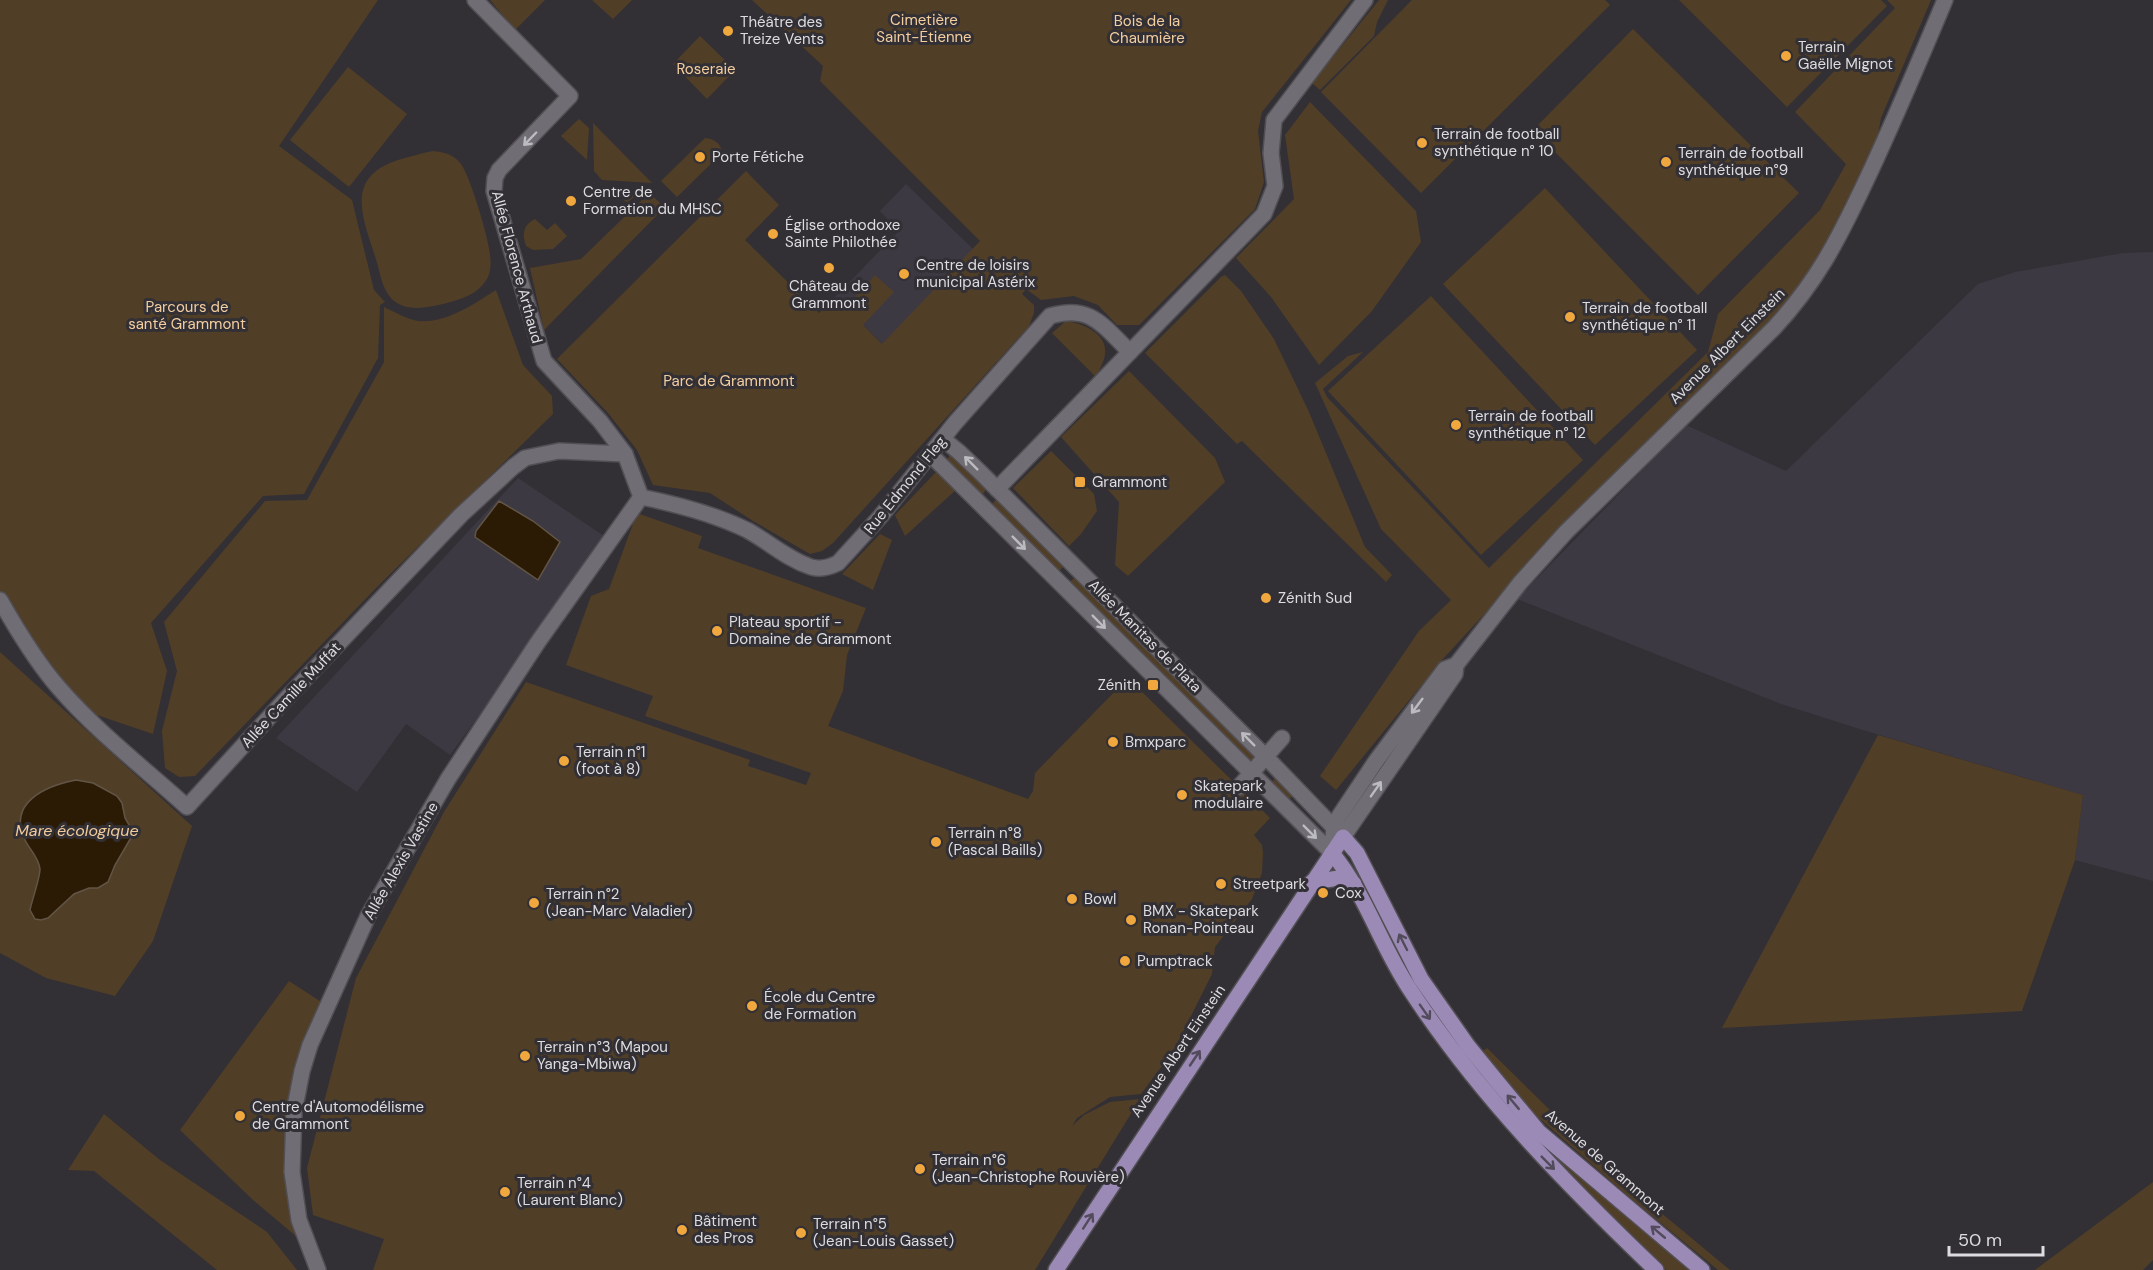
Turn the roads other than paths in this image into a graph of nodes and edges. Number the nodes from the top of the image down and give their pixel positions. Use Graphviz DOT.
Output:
graph roads {
  1 [pos="475,0"];
  2 [pos="1365,0"];
  3 [pos="1945,0"];
  4 [pos="1130,352"];
  5 [pos="943,439"];
  6 [pos="625,454"];
  7 [pos="931,455"];
  8 [pos="997,489"];
  9 [pos="640,497"];
  10 [pos="0,600"];
  11 [pos="1282,738"];
  12 [pos="1266,757"];
  13 [pos="1251,774"];
  14 [pos="1239,787"];
  15 [pos="1338,833"];
  16 [pos="1332,853"];
  17 [pos="1312,882"];
  18 [pos="1354,884"];
  19 [pos="1468,1046"];
  20 [pos="1451,1049"];
  21 [pos="318,1270"];
  22 [pos="1056,1270"];
  23 [pos="1656,1270"];
  24 [pos="1702,1270"];
  1 -- 6 [label="street, Allée Florence Arthaud, one-way"];
  2 -- 4 [label="street"];
  3 -- 15 [label="street, Avenue Albert Einstein"];
  4 -- 5 [label="street, Rue Edmond Fleg"];
  4 -- 8 [label="street"];
  5 -- 7 [label="street, Rue Edmond Fleg"];
  8 -- 5 [label="street, Allée Manitas de Plata, one-way"];
  6 -- 9 [label="street, Allée Florence Arthaud"];
  6 -- 10 [label="street, Allée Camille Muffat"];
  7 -- 9 [label="street, Rue Edmond Fleg"];
  7 -- 13 [label="street, Allée Manitas de Plata, one-way"];
  12 -- 8 [label="street, Allée Manitas de Plata, one-way"];
  9 -- 21 [label="street, Allée Alexis Vastine"];
  11 -- 12 [label="street"];
  12 -- 13 [label="street"];
  12 -- 15 [label="street, Allée Manitas de Plata"];
  13 -- 14 [label="street"];
  13 -- 16 [label="street, Allée Manitas de Plata, one-way"];
  15 -- 16 [label="main road, Avenue Albert Einstein"];
  19 -- 15 [label="main road, Avenue de Grammont, one-way"];
  16 -- 17 [label="main road, Avenue Albert Einstein"];
  16 -- 18 [label="main road"];
  17 -- 18 [label="main road"];
  22 -- 17 [label="main road, Avenue Albert Einstein, one-way"];
  18 -- 20 [label="main road, one-way"];
  19 -- 20 [label="main road"];
  24 -- 19 [label="main road, Avenue de Grammont, one-way"];
  20 -- 23 [label="main road, one-way"];
}
